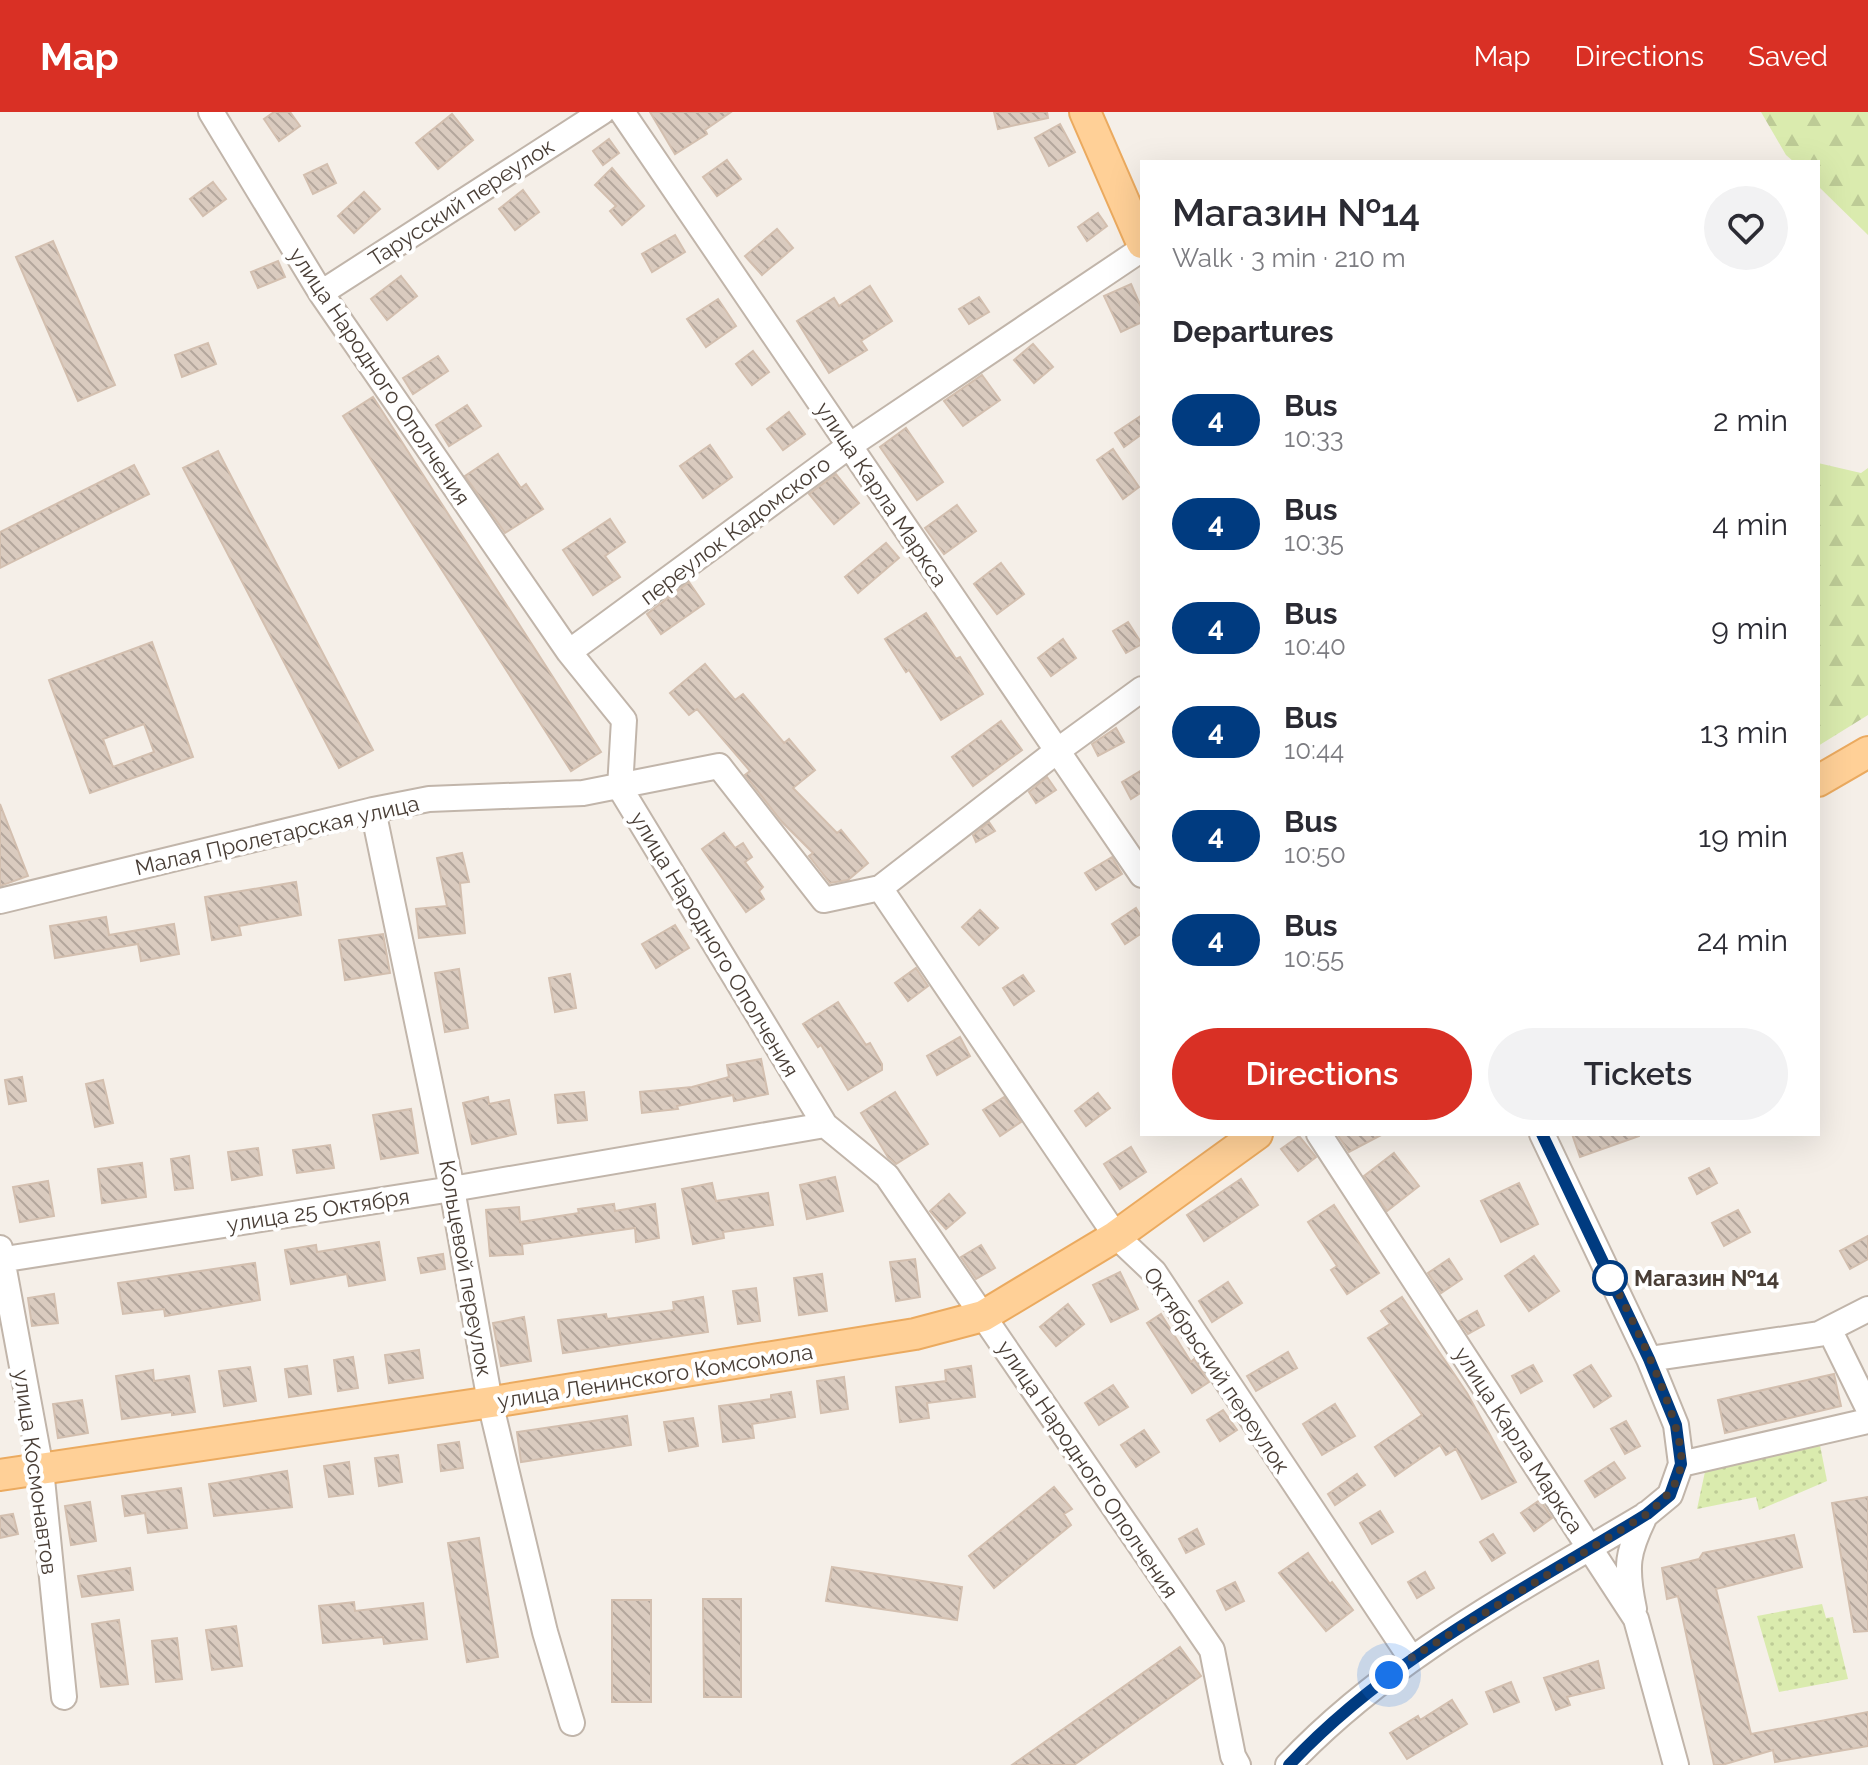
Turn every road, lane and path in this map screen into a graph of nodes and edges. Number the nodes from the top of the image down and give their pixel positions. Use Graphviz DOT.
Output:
graph roads {
  1 [pos="211,112"];
  2 [pos="602,112"];
  3 [pos="622,112"];
  4 [pos="1085,112"];
  5 [pos="1140,241"];
  6 [pos="1140,247"];
  7 [pos="321,293"];
  8 [pos="849,446"];
  9 [pos="569,652"];
  10 [pos="1140,690"];
  11 [pos="1057,751"];
  12 [pos="1868,752"];
  13 [pos="1820,780"];
  14 [pos="620,788"];
  15 [pos="373,810"];
  16 [pos="1140,872"];
  17 [pos="880,888"];
  18 [pos="0,901"];
  19 [pos="825,1125"];
  20 [pos="1254,1136"];
  21 [pos="1320,1136"];
  22 [pos="1543,1136"];
  23 [pos="452,1189"];
  24 [pos="1116,1236"];
  25 [pos="1,1256"];
  26 [pos="1868,1309"];
  27 [pos="983,1316"];
  28 [pos="1829,1329"];
  29 [pos="1649,1359"];
  30 [pos="490,1402"];
  31 [pos="1868,1408"];
  32 [pos="1868,1421"];
  33 [pos="1681,1464"];
  34 [pos="41,1469"];
  35 [pos="0,1475"];
  36 [pos="1647,1514"];
  37 [pos="1590,1548"];
  38 [pos="1636,1619"];
  39 [pos="1411,1658"];
  40 [pos="64,1697"];
  41 [pos="572,1723"];
  42 [pos="1238,1765"];
  43 [pos="1288,1765"];
  44 [pos="1676,1765"];
  1 -- 7 [label="street, улица Народного Ополчения"];
  2 -- 7 [label="street, Тарусский переулок"];
  3 -- 8 [label="street, улица Карла Маркса"];
  4 -- 5 [label="main road"];
  6 -- 8 [label="street, переулок Кадомского"];
  7 -- 9 [label="street, улица Народного Ополчения"];
  8 -- 9 [label="street, переулок Кадомского"];
  8 -- 11 [label="street, улица Карла Маркса"];
  9 -- 14 [label="street, улица Народного Ополчения"];
  10 -- 11 [label="street, Малая Пролетарская улица"];
  11 -- 16 [label="street, улица Карла Маркса"];
  11 -- 17 [label="street, Малая Пролетарская улица"];
  12 -- 13 [label="main road"];
  14 -- 15 [label="street, Малая Пролетарская улица"];
  14 -- 17 [label="street, Малая Пролетарская улица"];
  14 -- 19 [label="street, улица Народного Ополчения"];
  15 -- 18 [label="street, Малая Пролетарская улица"];
  15 -- 23 [label="street, Кольцевой переулок"];
  17 -- 24 [label="street, Октябрьский переулок"];
  19 -- 23 [label="street, улица 25 Октября"];
  19 -- 27 [label="street, улица Народного Ополчения"];
  20 -- 24 [label="main road, улица Ленинского Комсомола"];
  21 -- 37 [label="street, улица Карла Маркса"];
  22 -- 29 [label="street"];
  23 -- 25 [label="street, улица 25 Октября"];
  23 -- 30 [label="street, Кольцевой переулок"];
  24 -- 27 [label="main road, улица Ленинского Комсомола"];
  24 -- 39 [label="street, Октябрьский переулок"];
  25 -- 34 [label="street, улица Космонавтов"];
  26 -- 28 [label="street"];
  27 -- 30 [label="main road, улица Ленинского Комсомола"];
  27 -- 42 [label="street, улица Народного Ополчения"];
  28 -- 29 [label="street"];
  28 -- 31 [label="street"];
  29 -- 33 [label="street"];
  30 -- 34 [label="main road, улица Ленинского Комсомола"];
  30 -- 41 [label="street, Кольцевой переулок"];
  32 -- 33 [label="street"];
  33 -- 36 [label="street"];
  34 -- 35 [label="main road, улица Ленинского Комсомола"];
  34 -- 40 [label="street, улица Космонавтов"];
  36 -- 37 [label="street"];
  36 -- 38 [label="street"];
  37 -- 38 [label="street, улица Карла Маркса"];
  37 -- 39 [label="street"];
  38 -- 44 [label="street, улица Карла Маркса"];
  39 -- 43 [label="street"];
}
